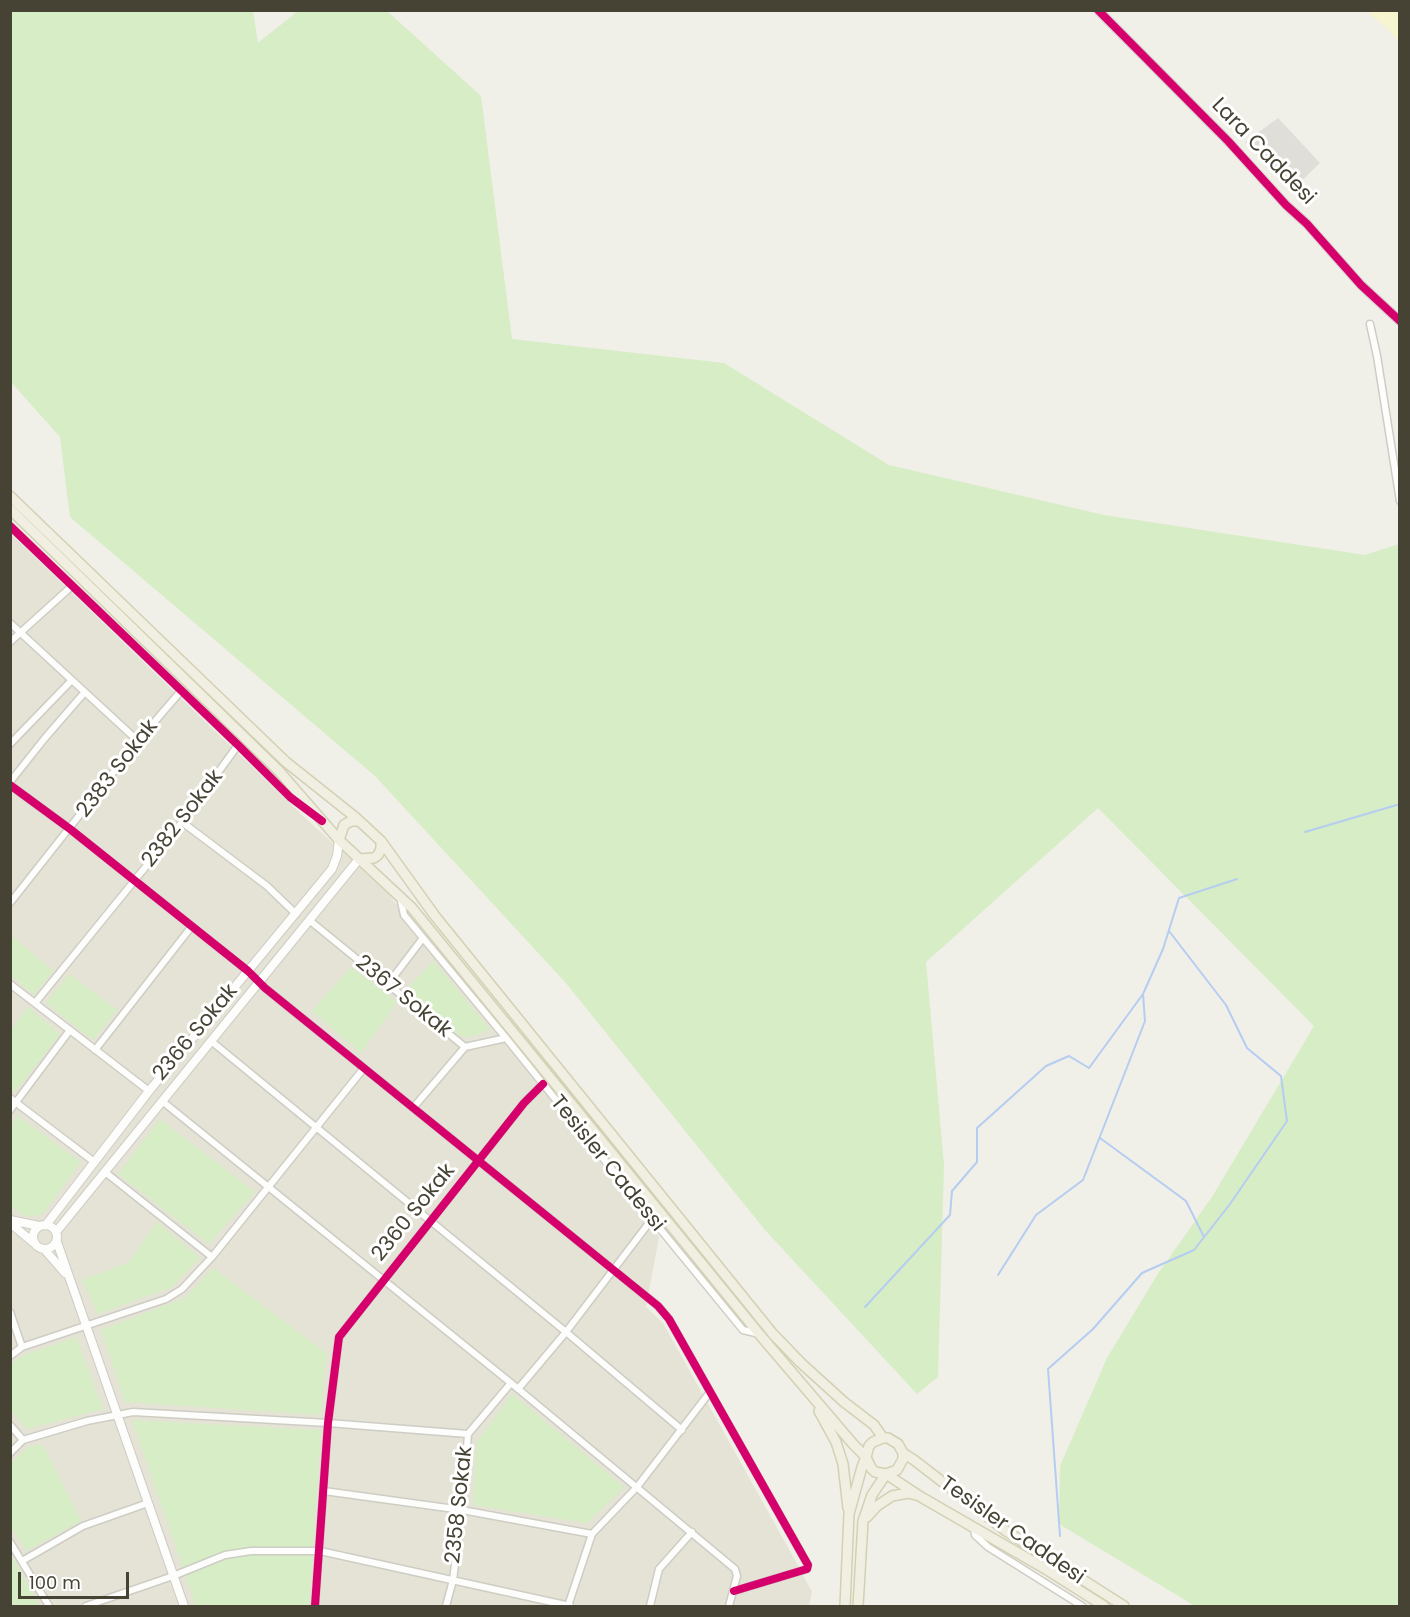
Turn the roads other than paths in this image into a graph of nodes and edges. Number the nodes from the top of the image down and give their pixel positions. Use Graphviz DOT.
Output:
graph roads {
  1 [pos="1098,10"];
  2 [pos="1400,321"];
  3 [pos="1370,324"];
  4 [pos="10,496"];
  5 [pos="1400,501"];
  6 [pos="10,509"];
  7 [pos="10,526"];
  8 [pos="72,586"];
  9 [pos="10,623"];
  10 [pos="21,633"];
  11 [pos="10,642"];
  12 [pos="71,681"];
  13 [pos="181,691"];
  14 [pos="84,693"];
  15 [pos="138,741"];
  16 [pos="10,744"];
  17 [pos="238,745"];
  18 [pos="10,784"];
  19 [pos="322,821"];
  20 [pos="360,821"];
  21 [pos="182,822"];
  22 [pos="70,829"];
  23 [pos="339,840"];
  24 [pos="381,840"];
  25 [pos="359,859"];
  26 [pos="134,880"];
  27 [pos="400,896"];
  28 [pos="10,903"];
  29 [pos="296,914"];
  30 [pos="309,920"];
  31 [pos="192,926"];
  32 [pos="423,938"];
  33 [pos="248,971"];
  34 [pos="259,981"];
  35 [pos="10,984"];
  36 [pos="388,984"];
  37 [pos="35,1003"];
  38 [pos="70,1030"];
  39 [pos="506,1038"];
  40 [pos="211,1041"];
  41 [pos="465,1047"];
  42 [pos="96,1050"];
  43 [pos="364,1068"];
  44 [pos="543,1084"];
  45 [pos="149,1090"];
  46 [pos="13,1100"];
  47 [pos="162,1101"];
  48 [pos="413,1108"];
  49 [pos="10,1110"];
  50 [pos="316,1128"];
  51 [pos="93,1161"];
  52 [pos="479,1161"];
  53 [pos="105,1172"];
  54 [pos="268,1187"];
  55 [pos="652,1220"];
  56 [pos="10,1221"];
  57 [pos="431,1221"];
  58 [pos="43,1225"];
  59 [pos="56,1232"];
  60 [pos="57,1242"];
  61 [pos="34,1243"];
  62 [pos="45,1250"];
  63 [pos="212,1257"];
  64 [pos="614,1271"];
  65 [pos="68,1276"];
  66 [pos="382,1280"];
  67 [pos="10,1312"];
  68 [pos="85,1326"];
  69 [pos="566,1332"];
  70 [pos="760,1335"];
  71 [pos="22,1347"];
  72 [pos="10,1356"];
  73 [pos="794,1375"];
  74 [pos="511,1383"];
  75 [pos="518,1389"];
  76 [pos="710,1392"];
  77 [pos="117,1416"];
  78 [pos="328,1423"];
  79 [pos="10,1425"];
  80 [pos="682,1430"];
  81 [pos="468,1434"];
  82 [pos="883,1438"];
  83 [pos="23,1440"];
  84 [pos="10,1453"];
  85 [pos="903,1453"];
  86 [pos="866,1457"];
  87 [pos="886,1474"];
  88 [pos="637,1487"];
  89 [pos="324,1491"];
  90 [pos="921,1497"];
  91 [pos="148,1503"];
  92 [pos="462,1510"];
  93 [pos="849,1514"];
  94 [pos="863,1521"];
  95 [pos="974,1527"];
  96 [pos="692,1532"];
  97 [pos="592,1534"];
  98 [pos="10,1542"];
  99 [pos="320,1551"];
  100 [pos="22,1561"];
  101 [pos="1044,1568"];
  102 [pos="173,1576"];
  103 [pos="1039,1578"];
  104 [pos="453,1580"];
  105 [pos="734,1591"];
  106 [pos="49,1606"];
  107 [pos="86,1606"];
  108 [pos="184,1606"];
  109 [pos="315,1606"];
  110 [pos="446,1606"];
  111 [pos="569,1606"];
  112 [pos="650,1606"];
  113 [pos="729,1606"];
  114 [pos="845,1606"];
  115 [pos="858,1606"];
  116 [pos="1082,1606"];
  117 [pos="1104,1606"];
  118 [pos="1124,1606"];
  1 -- 2 [label="street, Lara Caddesi"];
  3 -- 5 [label="street"];
  4 -- 20 [label="main road"];
  6 -- 19 [label="main road"];
  7 -- 8 [label="street"];
  8 -- 10 [label="street"];
  8 -- 13 [label="street"];
  9 -- 10 [label="street"];
  10 -- 11 [label="street"];
  10 -- 12 [label="street"];
  12 -- 14 [label="street"];
  12 -- 16 [label="street"];
  13 -- 15 [label="street, 2383 Sokak"];
  13 -- 17 [label="street"];
  14 -- 15 [label="street"];
  14 -- 18 [label="street"];
  15 -- 22 [label="street, 2383 Sokak"];
  17 -- 19 [label="street"];
  17 -- 21 [label="street, 2382 Sokak"];
  18 -- 22 [label="street"];
  19 -- 23 [label="main road"];
  20 -- 23 [label="main road"];
  20 -- 24 [label="main road"];
  21 -- 26 [label="street, 2382 Sokak"];
  21 -- 29 [label="street"];
  22 -- 26 [label="street"];
  22 -- 28 [label="street, 2383 Sokak"];
  23 -- 25 [label="main road"];
  23 -- 29 [label="street, 2366 Sokak"];
  24 -- 25 [label="main road"];
  24 -- 82 [label="main road"];
  25 -- 27 [label="main road"];
  25 -- 30 [label="street, 2366 Sokak"];
  26 -- 31 [label="street"];
  26 -- 37 [label="street, 2382 Sokak"];
  27 -- 32 [label="street, Tesisler Cadessi"];
  27 -- 70 [label="main road"];
  29 -- 33 [label="street, 2366 Sokak"];
  30 -- 34 [label="street, 2366 Sokak"];
  30 -- 36 [label="street, 2367 Sokak"];
  31 -- 33 [label="street"];
  31 -- 42 [label="street"];
  32 -- 36 [label="street"];
  32 -- 39 [label="street, Tesisler Cadessi"];
  33 -- 34 [label="street"];
  33 -- 45 [label="street, 2366 Sokak"];
  34 -- 40 [label="street, 2366 Sokak"];
  34 -- 43 [label="street"];
  35 -- 37 [label="street"];
  36 -- 41 [label="street, 2367 Sokak"];
  37 -- 38 [label="street"];
  38 -- 42 [label="street"];
  38 -- 46 [label="street"];
  39 -- 41 [label="street, 2367 Sokak"];
  39 -- 44 [label="street, Tesisler Cadessi"];
  40 -- 47 [label="street, 2366 Sokak"];
  40 -- 50 [label="street"];
  41 -- 48 [label="street"];
  42 -- 45 [label="street"];
  43 -- 48 [label="street"];
  43 -- 50 [label="street"];
  44 -- 52 [label="street, 2360 Sokak"];
  44 -- 55 [label="street, Tesisler Cadessi"];
  45 -- 51 [label="street, 2366 Sokak"];
  46 -- 49 [label="street"];
  46 -- 51 [label="street"];
  47 -- 53 [label="street, 2366 Sokak"];
  47 -- 54 [label="street"];
  48 -- 52 [label="street"];
  50 -- 54 [label="street"];
  50 -- 57 [label="street"];
  51 -- 58 [label="street, 2366 Sokak"];
  52 -- 57 [label="street, 2360 Sokak"];
  52 -- 64 [label="street"];
  53 -- 59 [label="street, 2366 Sokak"];
  53 -- 63 [label="street"];
  54 -- 63 [label="street"];
  54 -- 66 [label="street"];
  55 -- 64 [label="street"];
  55 -- 70 [label="street, Tesisler Cadessi"];
  56 -- 58 [label="street"];
  56 -- 61 [label="street"];
  57 -- 66 [label="street, 2360 Sokak"];
  57 -- 69 [label="street"];
  58 -- 59 [label="street"];
  58 -- 61 [label="street"];
  59 -- 60 [label="street"];
  60 -- 62 [label="street"];
  60 -- 65 [label="street"];
  61 -- 62 [label="street"];
  62 -- 65 [label="street"];
  63 -- 68 [label="street"];
  64 -- 69 [label="street"];
  64 -- 76 [label="street"];
  65 -- 68 [label="street"];
  66 -- 74 [label="street"];
  66 -- 78 [label="street, 2360 Sokak"];
  67 -- 71 [label="street"];
  68 -- 71 [label="street"];
  68 -- 77 [label="street"];
  69 -- 75 [label="street"];
  69 -- 80 [label="street"];
  70 -- 73 [label="main road"];
  71 -- 72 [label="street"];
  73 -- 86 [label="main road"];
  73 -- 93 [label="main road"];
  74 -- 75 [label="street"];
  74 -- 81 [label="street, 2358 Sokak"];
  75 -- 88 [label="street"];
  76 -- 80 [label="street"];
  76 -- 105 [label="street"];
  77 -- 78 [label="street"];
  77 -- 83 [label="street"];
  77 -- 91 [label="street"];
  78 -- 81 [label="street"];
  78 -- 89 [label="street, 2360 Sokak"];
  79 -- 83 [label="street"];
  80 -- 88 [label="street"];
  81 -- 92 [label="street, 2358 Sokak"];
  82 -- 85 [label="main road"];
  82 -- 86 [label="main road"];
  83 -- 84 [label="street"];
  85 -- 87 [label="main road"];
  85 -- 118 [label="main road, Tesisler Caddesi"];
  86 -- 87 [label="main road"];
  86 -- 93 [label="main road"];
  87 -- 90 [label="main road"];
  87 -- 94 [label="main road"];
  88 -- 96 [label="street"];
  88 -- 97 [label="street"];
  89 -- 92 [label="street"];
  89 -- 99 [label="street, 2360 Sokak"];
  90 -- 94 [label="main road"];
  90 -- 95 [label="main road"];
  91 -- 100 [label="street"];
  91 -- 102 [label="street"];
  92 -- 97 [label="street"];
  92 -- 104 [label="street, 2358 Sokak"];
  93 -- 114 [label="main road"];
  94 -- 115 [label="main road"];
  95 -- 101 [label="main road"];
  95 -- 103 [label="street"];
  96 -- 105 [label="street"];
  96 -- 112 [label="street"];
  97 -- 111 [label="street"];
  98 -- 100 [label="street"];
  99 -- 102 [label="street"];
  99 -- 104 [label="street"];
  99 -- 109 [label="street, 2360 Sokak"];
  100 -- 106 [label="street"];
  101 -- 103 [label="street"];
  101 -- 117 [label="main road"];
  102 -- 107 [label="street"];
  102 -- 108 [label="street"];
  103 -- 116 [label="street"];
  104 -- 110 [label="street, 2358 Sokak"];
  104 -- 111 [label="street"];
  105 -- 113 [label="street"];
}
